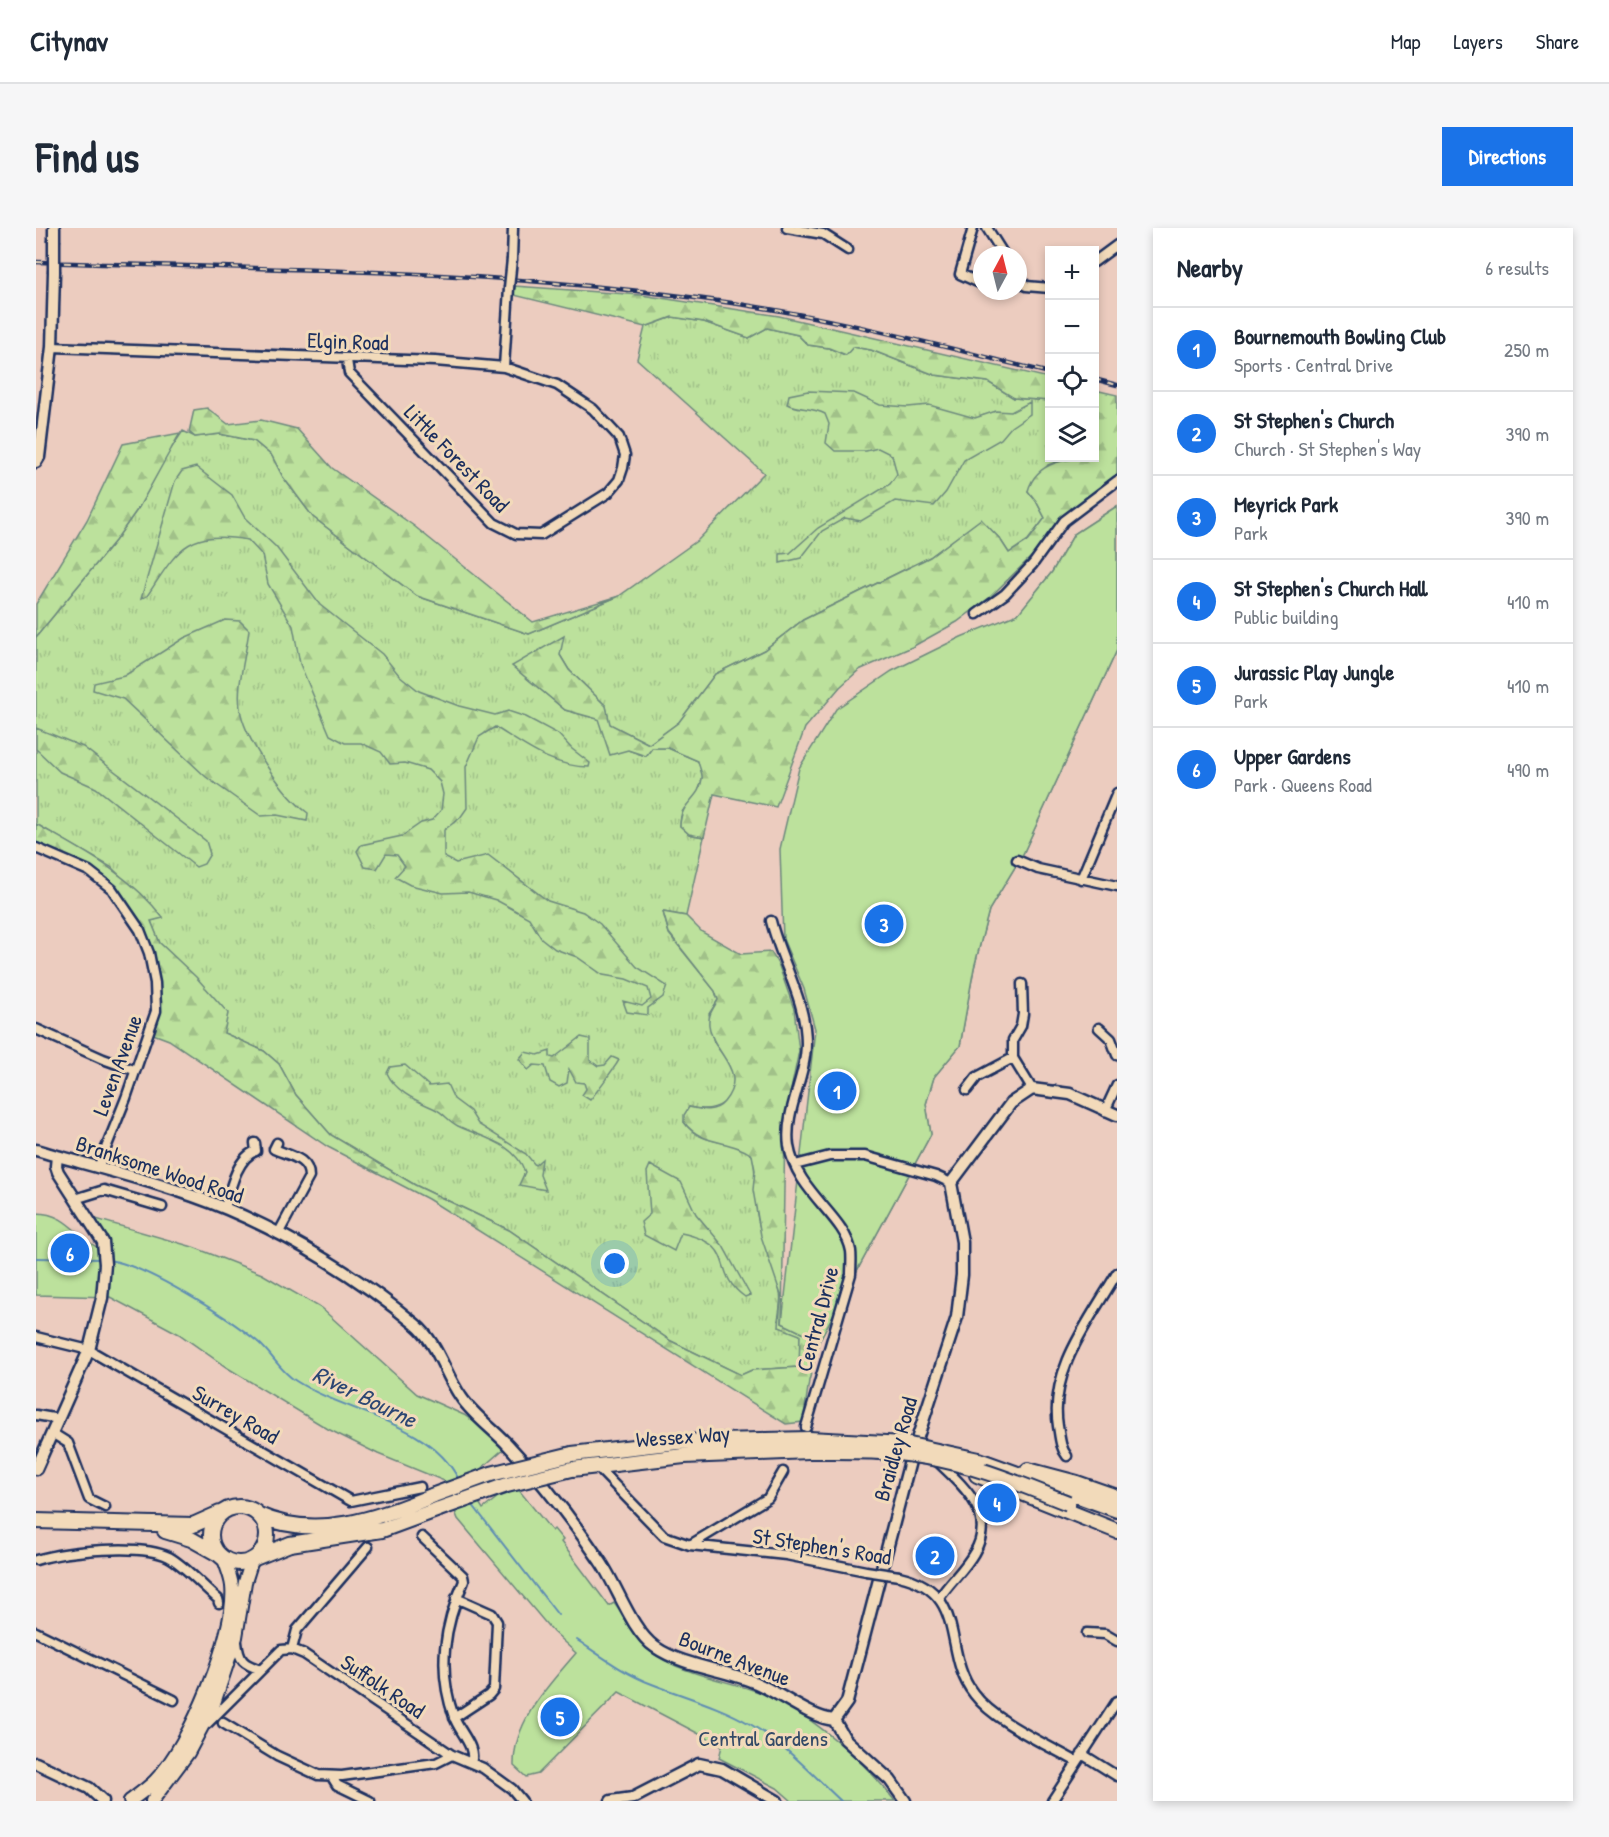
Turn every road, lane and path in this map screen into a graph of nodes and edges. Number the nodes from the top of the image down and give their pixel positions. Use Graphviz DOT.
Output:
graph roads {
  1 [pos="54,228"];
  2 [pos="513,228"];
  3 [pos="787,228"];
  4 [pos="974,228"];
  5 [pos="987,228"];
  6 [pos="1117,245"];
  7 [pos="998,246"];
  8 [pos="848,250"];
  9 [pos="1099,259"];
  10 [pos="973,280"];
  11 [pos="1027,286"];
  12 [pos="1045,288"];
  13 [pos="52,347"];
  14 [pos="347,360"];
  15 [pos="504,367"];
  16 [pos="36,462"];
  17 [pos="1117,481"];
  18 [pos="977,614"];
  19 [pos="1117,793"];
  20 [pos="36,848"];
  21 [pos="1017,861"];
  22 [pos="1081,879"];
  23 [pos="1117,886"];
  24 [pos="771,921"];
  25 [pos="1022,984"];
  26 [pos="1099,1028"];
  27 [pos="36,1029"];
  28 [pos="1117,1055"];
  29 [pos="1013,1058"];
  30 [pos="134,1070"];
  31 [pos="1117,1085"];
  32 [pos="1032,1089"];
  33 [pos="967,1090"];
  34 [pos="1105,1111"];
  35 [pos="1117,1115"];
  36 [pos="277,1143"];
  37 [pos="258,1148"];
  38 [pos="36,1150"];
  39 [pos="57,1156"];
  40 [pos="795,1166"];
  41 [pos="98,1168"];
  42 [pos="951,1183"];
  43 [pos="75,1199"];
  44 [pos="162,1207"];
  45 [pos="225,1208"];
  46 [pos="278,1234"];
  47 [pos="1117,1273"];
  48 [pos="36,1337"];
  49 [pos="69,1346"];
  50 [pos="89,1350"];
  51 [pos="75,1380"];
  52 [pos="36,1415"];
  53 [pos="58,1419"];
  54 [pos="52,1433"];
  55 [pos="808,1439"];
  56 [pos="913,1451"];
  57 [pos="1067,1456"];
  58 [pos="36,1468"];
  59 [pos="602,1473"];
  60 [pos="779,1476"];
  61 [pos="420,1488"];
  62 [pos="552,1497"];
  63 [pos="1070,1497"];
  64 [pos="1117,1497"];
  65 [pos="105,1508"];
  66 [pos="1117,1510"];
  67 [pos="220,1514"];
  68 [pos="259,1515"];
  69 [pos="1117,1520"];
  70 [pos="36,1521"];
  71 [pos="127,1525"];
  72 [pos="1117,1531"];
  73 [pos="425,1538"];
  74 [pos="690,1545"];
  75 [pos="368,1547"];
  76 [pos="221,1557"];
  77 [pos="254,1559"];
  78 [pos="36,1560"];
  79 [pos="456,1598"];
  80 [pos="940,1598"];
  81 [pos="219,1604"];
  82 [pos="36,1632"];
  83 [pos="1087,1633"];
  84 [pos="236,1637"];
  85 [pos="1117,1641"];
  86 [pos="292,1649"];
  87 [pos="261,1670"];
  88 [pos="174,1700"];
  89 [pos="1117,1701"];
  90 [pos="454,1718"];
  91 [pos="834,1720"];
  92 [pos="223,1723"];
  93 [pos="202,1729"];
  94 [pos="452,1755"];
  95 [pos="1079,1758"];
  96 [pos="36,1763"];
  97 [pos="471,1763"];
  98 [pos="1117,1776"];
  99 [pos="332,1777"];
  100 [pos="69,1779"];
  101 [pos="93,1801"];
  102 [pos="103,1801"];
  103 [pos="130,1801"];
  104 [pos="152,1801"];
  105 [pos="370,1801"];
  106 [pos="522,1801"];
  107 [pos="610,1801"];
  108 [pos="777,1801"];
  109 [pos="905,1801"];
  110 [pos="1052,1801"];
  1 -- 13 [label="street, bridge"];
  2 -- 15 [label="street, bridge"];
  3 -- 8 [label="street"];
  4 -- 10 [label="street"];
  5 -- 7 [label="street"];
  6 -- 9 [label="street"];
  11 -- 12 [label="street"];
  13 -- 14 [label="street, Elgin Road"];
  13 -- 16 [label="street"];
  14 -- 15 [label="street, Elgin Road"];
  14 -- 15 [label="street, Little Forest Road"];
  17 -- 18 [label="street"];
  19 -- 22 [label="street"];
  20 -- 30 [label="street, Leven Avenue"];
  21 -- 22 [label="street"];
  22 -- 23 [label="street"];
  24 -- 40 [label="street, Central Drive"];
  25 -- 29 [label="street"];
  26 -- 28 [label="street"];
  27 -- 30 [label="street"];
  29 -- 32 [label="street"];
  29 -- 33 [label="street"];
  30 -- 41 [label="street, Leven Avenue"];
  31 -- 34 [label="street"];
  32 -- 34 [label="street"];
  32 -- 42 [label="street"];
  34 -- 35 [label="street"];
  36 -- 46 [label="street"];
  37 -- 45 [label="street"];
  38 -- 39 [label="street, Branksome Wood Road"];
  39 -- 41 [label="street, Branksome Wood Road"];
  39 -- 43 [label="street"];
  40 -- 42 [label="street"];
  40 -- 55 [label="street, Central Drive"];
  41 -- 45 [label="street, Branksome Wood Road"];
  42 -- 56 [label="street, Braidley Road"];
  43 -- 44 [label="street"];
  43 -- 50 [label="street"];
  45 -- 46 [label="street, Branksome Wood Road"];
  46 -- 62 [label="street, Branksome Wood Road"];
  47 -- 57 [label="street"];
  48 -- 49 [label="street, Surrey Road"];
  49 -- 50 [label="street, Surrey Road"];
  49 -- 51 [label="street"];
  50 -- 51 [label="street"];
  50 -- 61 [label="street, Surrey Road"];
  51 -- 53 [label="street"];
  52 -- 53 [label="street"];
  53 -- 54 [label="street"];
  54 -- 58 [label="street"];
  54 -- 65 [label="street"];
  55 -- 63 [label="highway, Wessex Way, bridge"];
  55 -- 63 [label="highway, Wessex Way, bridge"];
  55 -- 68 [label="highway, Wessex Way, bridge"];
  55 -- 77 [label="highway, Wessex Way, bridge"];
  56 -- 80 [label="street"];
  56 -- 91 [label="street, Braidley Road"];
  59 -- 74 [label="street, St Stephen's Road"];
  60 -- 74 [label="street"];
  62 -- 91 [label="street, Bourne Avenue"];
  63 -- 64 [label="highway"];
  63 -- 66 [label="highway, Wessex Way"];
  63 -- 69 [label="highway, Wessex Way"];
  63 -- 72 [label="highway"];
  67 -- 68 [label="highway"];
  67 -- 71 [label="highway"];
  67 -- 76 [label="highway"];
  68 -- 77 [label="highway"];
  70 -- 71 [label="highway"];
  71 -- 76 [label="highway"];
  73 -- 79 [label="street"];
  74 -- 80 [label="street, St Stephen's Road, bridge"];
  75 -- 86 [label="street"];
  76 -- 77 [label="highway"];
  76 -- 103 [label="main road"];
  77 -- 84 [label="main road"];
  78 -- 81 [label="street"];
  79 -- 90 [label="street"];
  79 -- 90 [label="street"];
  80 -- 95 [label="street"];
  82 -- 88 [label="street"];
  83 -- 85 [label="street"];
  84 -- 87 [label="street"];
  84 -- 93 [label="main road"];
  86 -- 87 [label="street"];
  86 -- 94 [label="street, Suffolk Road"];
  87 -- 93 [label="street"];
  89 -- 95 [label="street"];
  90 -- 97 [label="street"];
  91 -- 109 [label="street"];
  92 -- 99 [label="street"];
  93 -- 104 [label="main road"];
  94 -- 97 [label="street, Suffolk Road"];
  94 -- 99 [label="street"];
  95 -- 98 [label="street"];
  95 -- 110 [label="street"];
  96 -- 100 [label="street"];
  97 -- 106 [label="street, Suffolk Road"];
  99 -- 105 [label="street"];
  100 -- 101 [label="street"];
  100 -- 102 [label="street"];
  107 -- 108 [label="street"];
}
